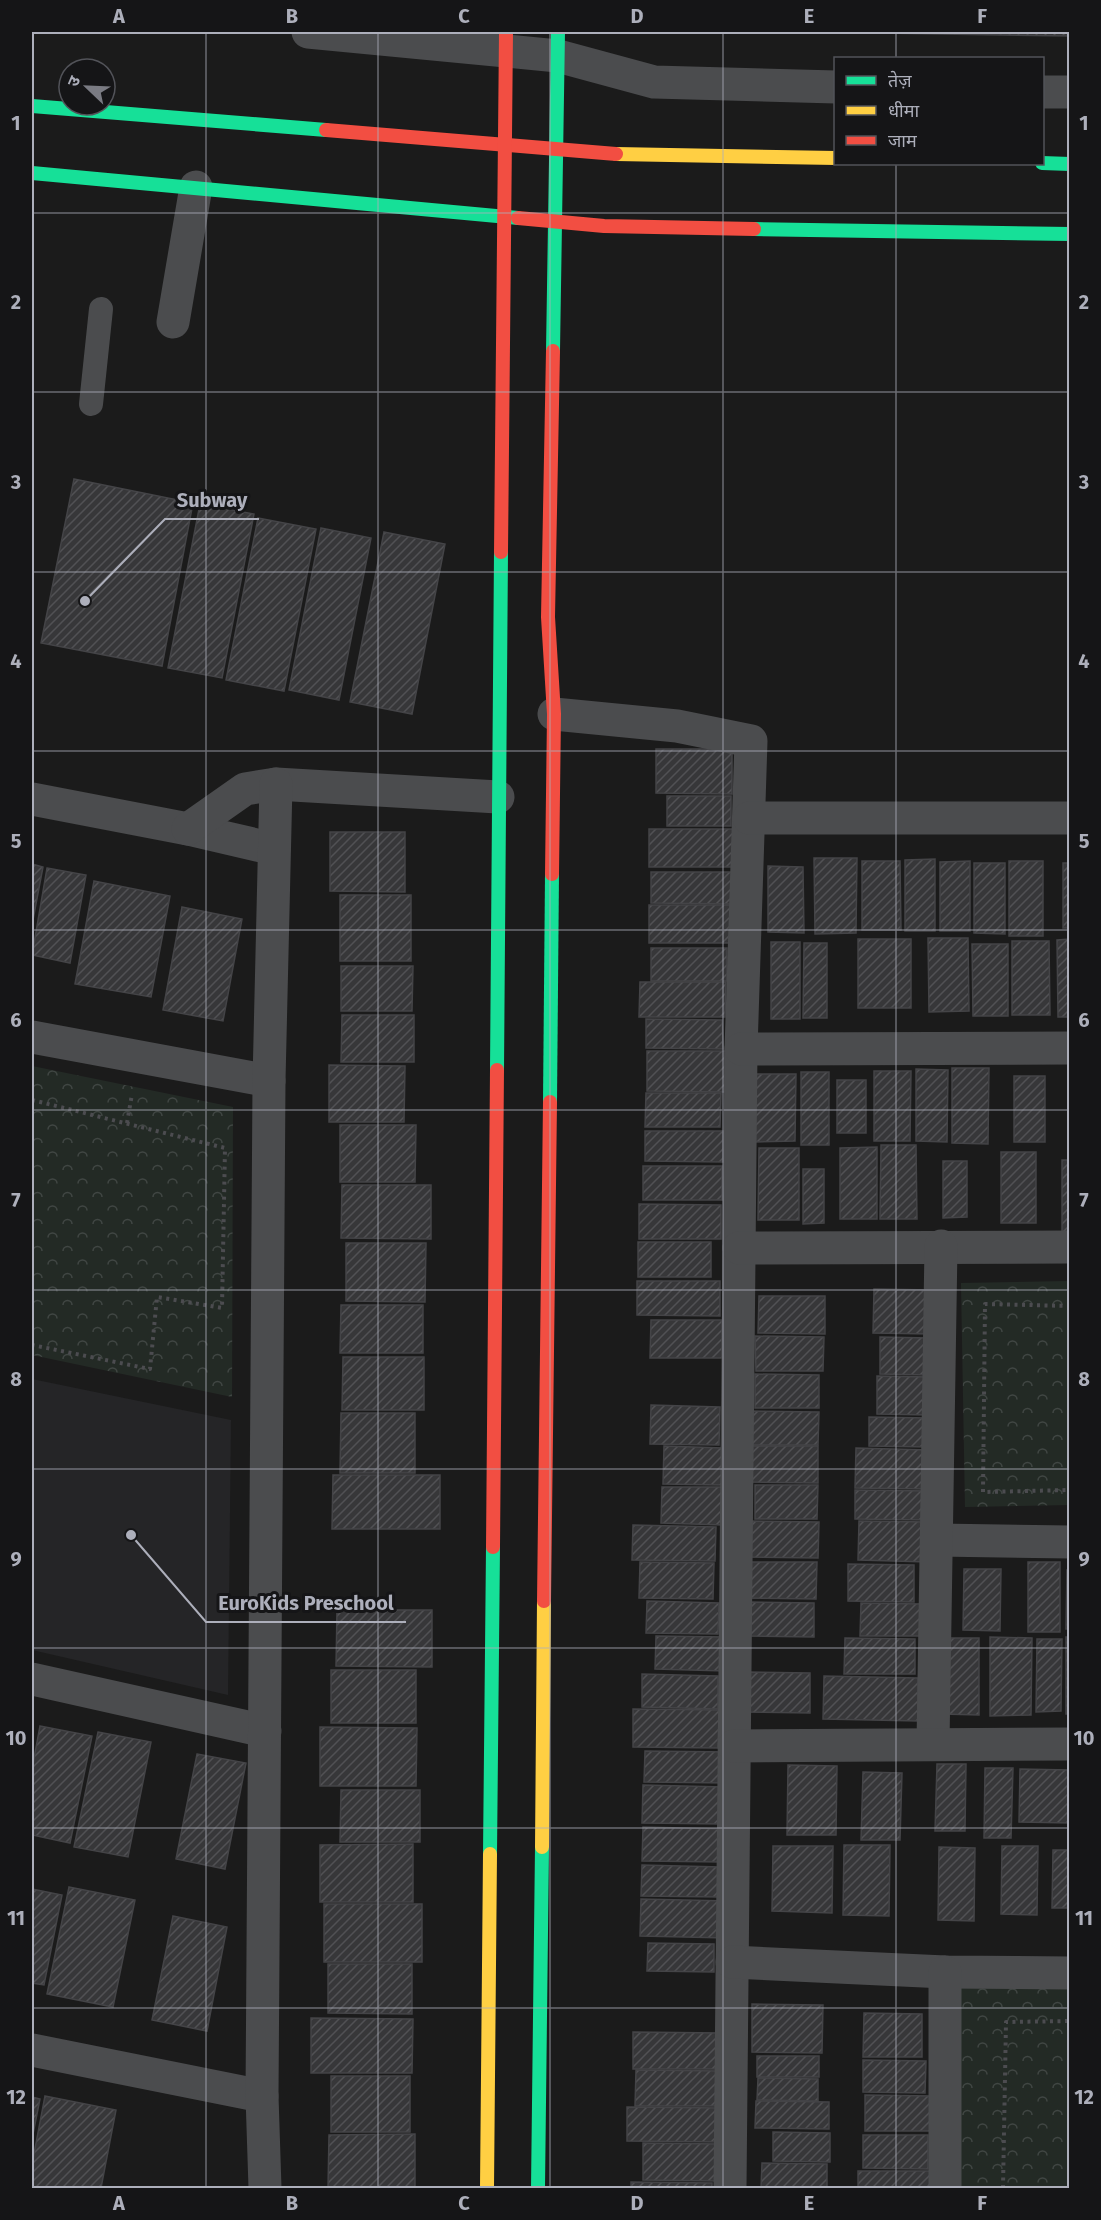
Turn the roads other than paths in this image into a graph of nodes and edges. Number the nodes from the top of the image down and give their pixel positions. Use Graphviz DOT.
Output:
graph roads {
  1 [pos="308,32"];
  2 [pos="506,41"];
  3 [pos="558,44"];
  4 [pos="834,87"];
  5 [pos="1044,92"];
  6 [pos="1070,92"];
  7 [pos="32,106"];
  8 [pos="505,144"];
  9 [pos="557,148"];
  10 [pos="834,158"];
  11 [pos="1044,163"];
  12 [pos="1070,164"];
  13 [pos="32,173"];
  14 [pos="196,187"];
  15 [pos="504,218"];
  16 [pos="555,222"];
  17 [pos="1070,234"];
  18 [pos="100,309"];
  19 [pos="173,322"];
  20 [pos="92,404"];
  21 [pos="554,714"];
  22 [pos="276,784"];
  23 [pos="498,796"];
  24 [pos="32,799"];
  25 [pos="749,818"];
  26 [pos="1070,818"];
  27 [pos="188,829"];
  28 [pos="274,849"];
  29 [pos="32,1037"];
  30 [pos="1070,1048"];
  31 [pos="741,1049"];
  32 [pos="269,1081"];
  33 [pos="941,1246"];
  34 [pos="1070,1247"];
  35 [pos="739,1248"];
  36 [pos="937,1540"];
  37 [pos="1070,1542"];
  38 [pos="32,1679"];
  39 [pos="265,1731"];
  40 [pos="933,1743"];
  41 [pos="1070,1744"];
  42 [pos="734,1746"];
  43 [pos="732,1962"];
  44 [pos="945,1972"];
  45 [pos="1070,1973"];
  46 [pos="32,2050"];
  47 [pos="262,2096"];
  48 [pos="265,2188"];
  49 [pos="487,2188"];
  50 [pos="538,2188"];
  51 [pos="730,2188"];
  52 [pos="945,2188"];
  1 -- 2 [label="street"];
  2 -- 3 [label="street"];
  2 -- 8 [label="street"];
  3 -- 4 [label="street"];
  3 -- 9 [label="street"];
  5 -- 6 [label="street"];
  7 -- 8 [label="street"];
  8 -- 9 [label="street"];
  8 -- 15 [label="street"];
  9 -- 10 [label="street"];
  9 -- 16 [label="street"];
  11 -- 12 [label="street"];
  13 -- 14 [label="street"];
  14 -- 15 [label="street"];
  14 -- 19 [label="street"];
  15 -- 16 [label="street"];
  15 -- 23 [label="street"];
  16 -- 17 [label="street"];
  16 -- 21 [label="street"];
  18 -- 20 [label="lane"];
  21 -- 25 [label="street"];
  21 -- 50 [label="street"];
  22 -- 23 [label="street"];
  22 -- 27 [label="street"];
  22 -- 28 [label="street"];
  23 -- 49 [label="street"];
  24 -- 27 [label="street"];
  25 -- 26 [label="street"];
  25 -- 31 [label="street"];
  27 -- 28 [label="street"];
  28 -- 32 [label="street"];
  29 -- 32 [label="street"];
  30 -- 31 [label="street"];
  31 -- 35 [label="street"];
  32 -- 39 [label="street"];
  33 -- 34 [label="street"];
  33 -- 35 [label="street"];
  33 -- 36 [label="street"];
  35 -- 42 [label="street"];
  36 -- 37 [label="street"];
  36 -- 40 [label="street"];
  38 -- 39 [label="street"];
  39 -- 47 [label="street"];
  40 -- 41 [label="street"];
  40 -- 42 [label="street"];
  42 -- 43 [label="street"];
  43 -- 44 [label="street"];
  43 -- 51 [label="street"];
  44 -- 45 [label="street"];
  44 -- 52 [label="street"];
  46 -- 47 [label="street"];
  47 -- 48 [label="street"];
}
